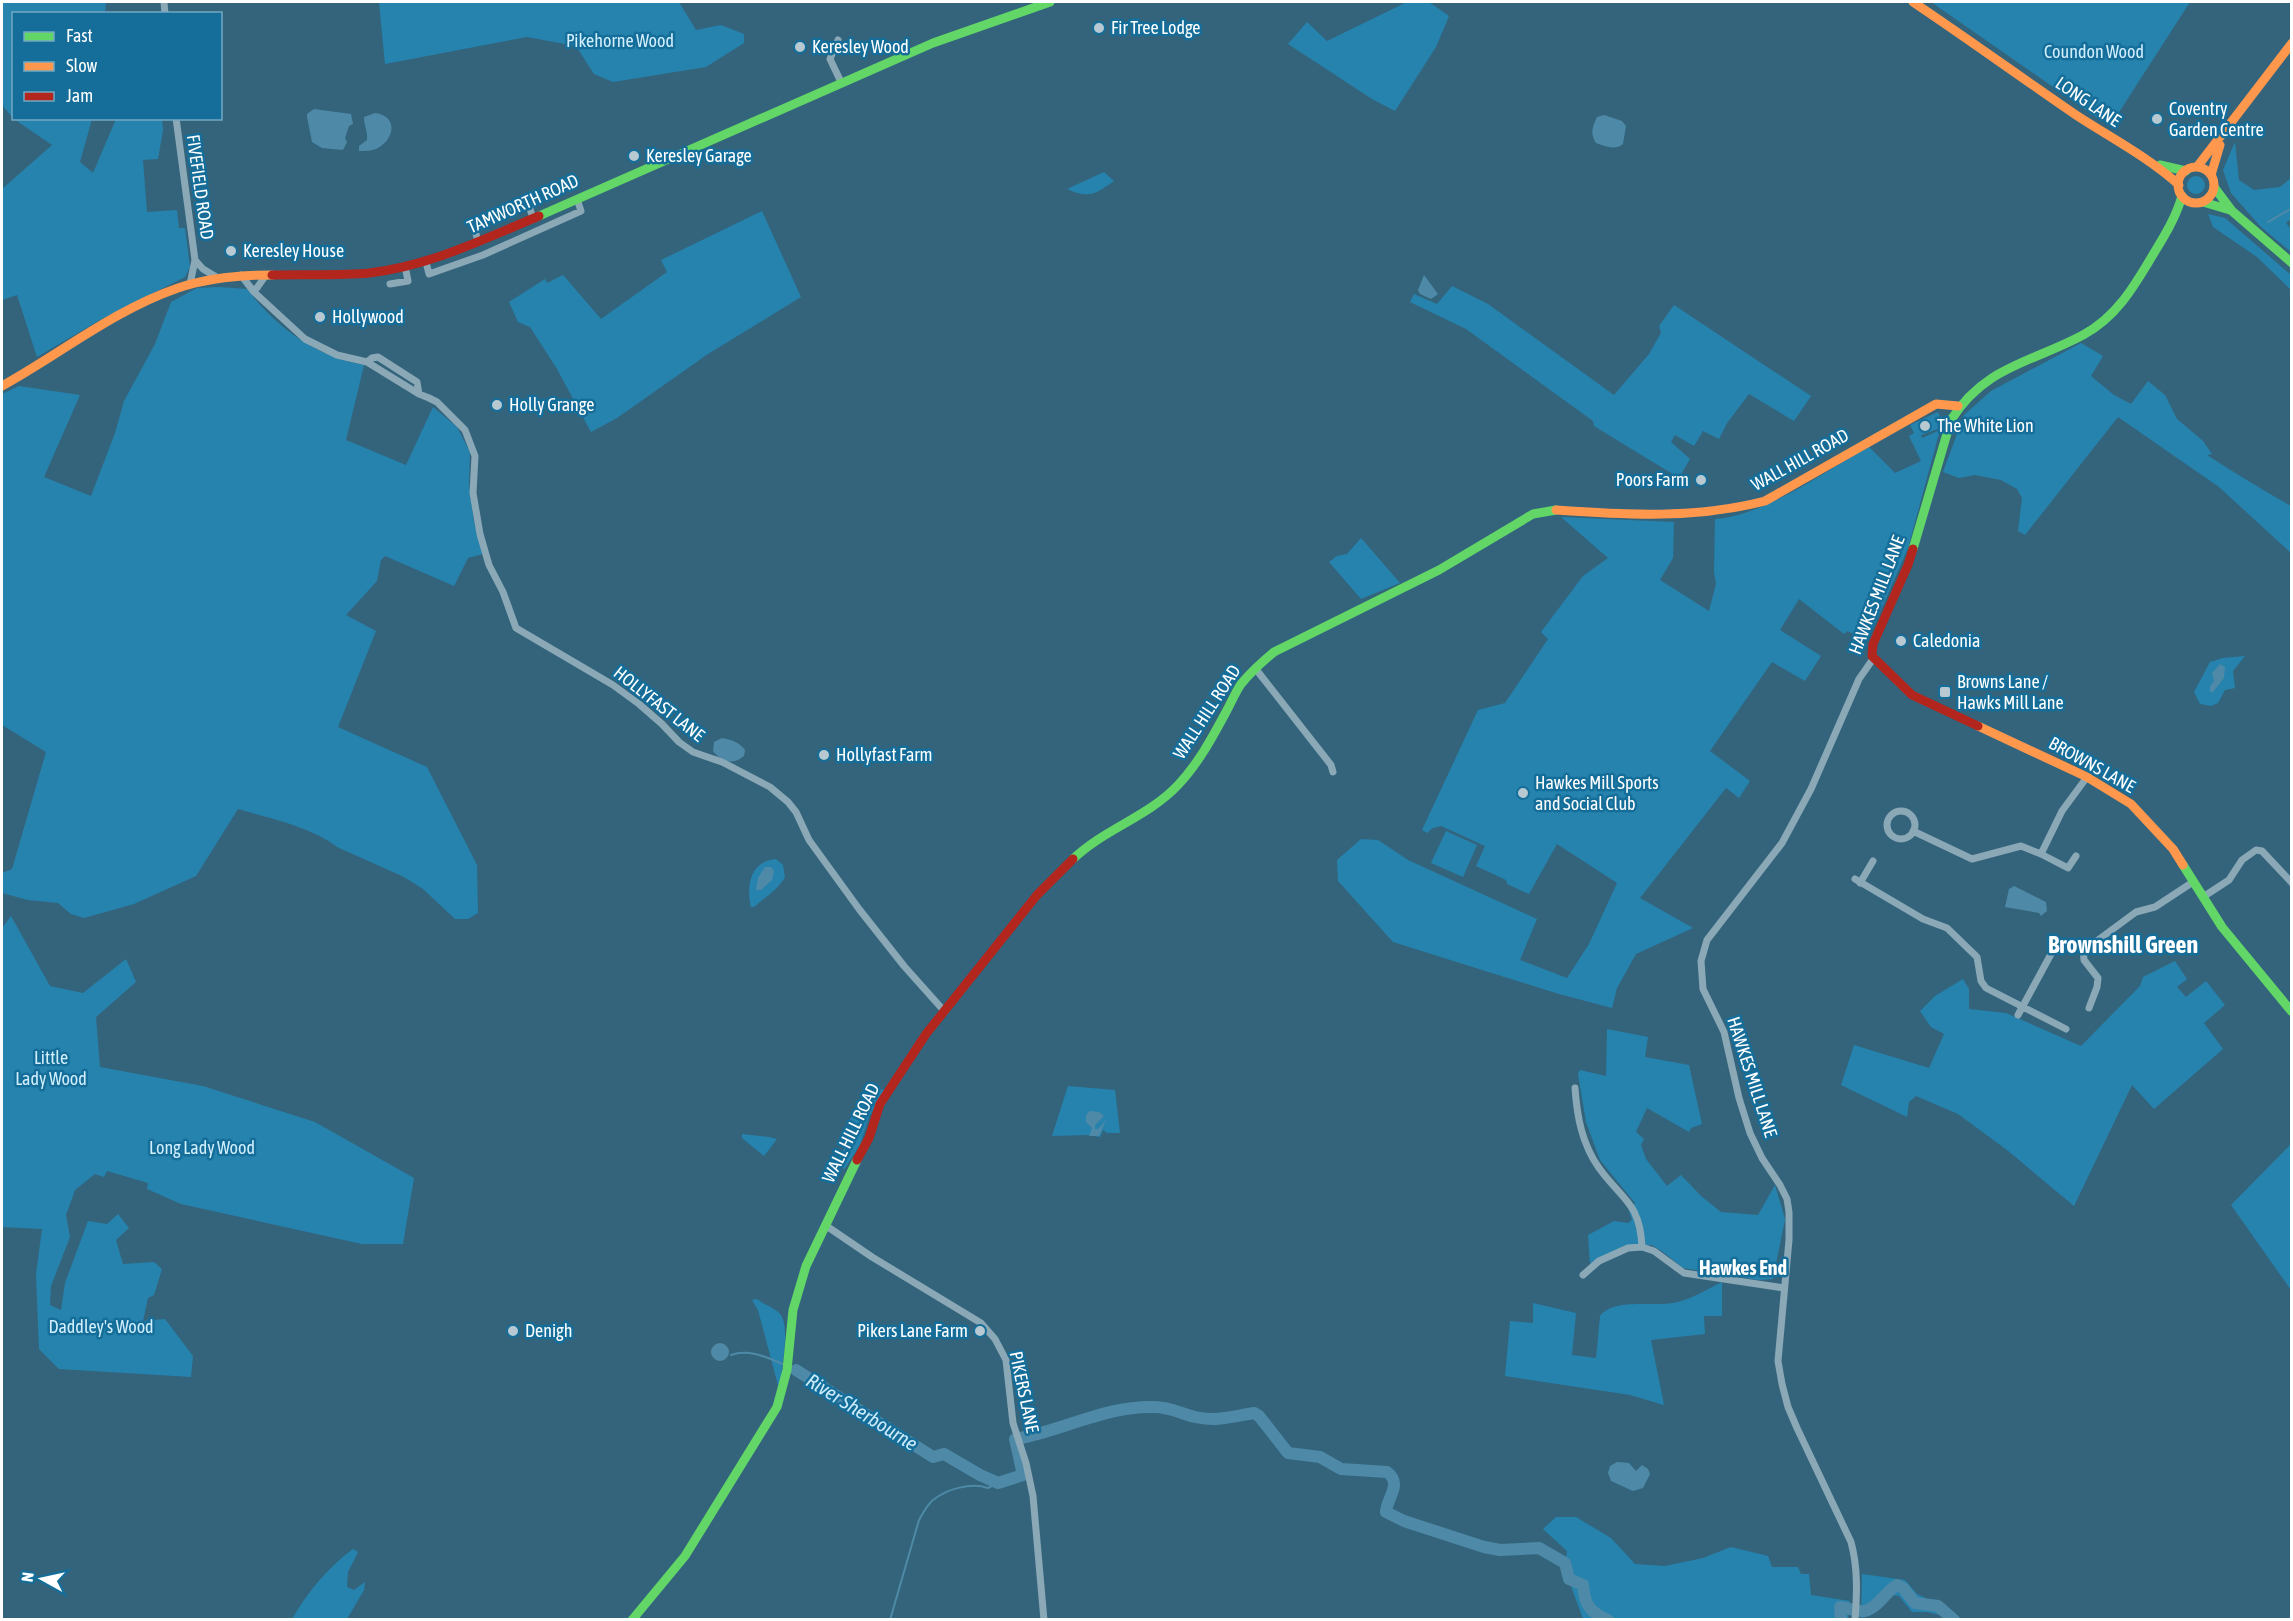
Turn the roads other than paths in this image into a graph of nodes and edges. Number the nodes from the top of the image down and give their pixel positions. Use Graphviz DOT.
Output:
graph roads {
  1 [pos="1050,2"];
  2 [pos="1913,2"];
  3 [pos="838,40"];
  4 [pos="2292,43"];
  5 [pos="841,82"];
  6 [pos="176,120"];
  7 [pos="2224,134"];
  8 [pos="2157,165"];
  9 [pos="2197,167"];
  10 [pos="2186,171"];
  11 [pos="2211,175"];
  12 [pos="2179,185"];
  13 [pos="2214,188"];
  14 [pos="2182,196"];
  15 [pos="577,199"];
  16 [pos="2198,203"];
  17 [pos="2232,211"];
  18 [pos="2178,214"];
  19 [pos="533,218"];
  20 [pos="478,242"];
  21 [pos="195,260"];
  22 [pos="426,262"];
  23 [pos="2292,263"];
  24 [pos="405,266"];
  25 [pos="241,275"];
  26 [pos="266,275"];
  27 [pos="218,278"];
  28 [pos="190,284"];
  29 [pos="390,284"];
  30 [pos="254,292"];
  31 [pos="2,386"];
  32 [pos="1958,406"];
  33 [pos="1873,659"];
  34 [pos="1256,668"];
  35 [pos="1333,772"];
  36 [pos="2087,777"];
  37 [pos="1913,831"];
  38 [pos="2041,854"];
  39 [pos="2076,856"];
  40 [pos="1873,861"];
  41 [pos="2193,882"];
  42 [pos="2292,883"];
  43 [pos="2203,897"];
  44 [pos="2083,948"];
  45 [pos="2023,1006"];
  46 [pos="2089,1008"];
  47 [pos="945,1012"];
  48 [pos="2292,1012"];
  49 [pos="2018,1015"];
  50 [pos="2066,1029"];
  51 [pos="1575,1088"];
  52 [pos="825,1225"];
  53 [pos="1642,1247"];
  54 [pos="1583,1275"];
  55 [pos="1784,1288"];
  56 [pos="632,1620"];
  57 [pos="1044,1620"];
  58 [pos="1855,1620"];
  1 -- 5 [label="street, TAMWORTH ROAD"];
  2 -- 8 [label="street, LONG LANE"];
  3 -- 5 [label="street"];
  4 -- 7 [label="street"];
  5 -- 15 [label="street, TAMWORTH ROAD"];
  6 -- 21 [label="street, FIVEFIELD ROAD"];
  7 -- 9 [label="street"];
  7 -- 11 [label="street"];
  8 -- 10 [label="street, LONG LANE"];
  8 -- 12 [label="street, LONG LANE"];
  9 -- 10 [label="street"];
  9 -- 11 [label="street"];
  10 -- 12 [label="street"];
  11 -- 13 [label="street"];
  12 -- 14 [label="street"];
  13 -- 16 [label="street"];
  13 -- 17 [label="street"];
  14 -- 16 [label="street"];
  14 -- 18 [label="street"];
  15 -- 19 [label="street, TAMWORTH ROAD"];
  15 -- 22 [label="street"];
  16 -- 17 [label="street"];
  16 -- 18 [label="street"];
  17 -- 23 [label="street"];
  18 -- 32 [label="street"];
  19 -- 20 [label="street, TAMWORTH ROAD"];
  19 -- 20 [label="street"];
  20 -- 22 [label="street, TAMWORTH ROAD"];
  21 -- 27 [label="street, FIVEFIELD ROAD"];
  21 -- 28 [label="street, FIVEFIELD ROAD"];
  22 -- 24 [label="street, TAMWORTH ROAD"];
  24 -- 26 [label="street, TAMWORTH ROAD"];
  24 -- 29 [label="street"];
  25 -- 26 [label="street, TAMWORTH ROAD"];
  25 -- 27 [label="street, TAMWORTH ROAD"];
  25 -- 30 [label="street, HOLLYFAST LANE"];
  26 -- 30 [label="street"];
  27 -- 28 [label="street, TAMWORTH ROAD"];
  28 -- 31 [label="street, TAMWORTH ROAD"];
  30 -- 47 [label="street, HOLLYFAST LANE"];
  32 -- 33 [label="street, HAWKES MILL LANE"];
  32 -- 34 [label="street, WALL HILL ROAD"];
  33 -- 36 [label="street, BROWNS LANE"];
  33 -- 55 [label="street, HAWKES MILL LANE"];
  34 -- 35 [label="street"];
  34 -- 47 [label="street, WALL HILL ROAD"];
  36 -- 38 [label="street"];
  36 -- 41 [label="street, BROWNS LANE"];
  37 -- 37 [label="street"];
  37 -- 38 [label="street"];
  38 -- 39 [label="street"];
  40 -- 45 [label="street"];
  41 -- 43 [label="street, BROWNS LANE"];
  41 -- 44 [label="street"];
  42 -- 43 [label="street"];
  43 -- 48 [label="street, BROWNS LANE"];
  44 -- 45 [label="street"];
  44 -- 46 [label="street"];
  45 -- 49 [label="street"];
  45 -- 50 [label="street"];
  47 -- 52 [label="street, WALL HILL ROAD"];
  51 -- 53 [label="street"];
  52 -- 56 [label="street, WALL HILL ROAD"];
  52 -- 57 [label="street, PIKERS LANE"];
  53 -- 54 [label="street"];
  53 -- 55 [label="street"];
  55 -- 58 [label="street, HAWKES MILL LANE"];
}
